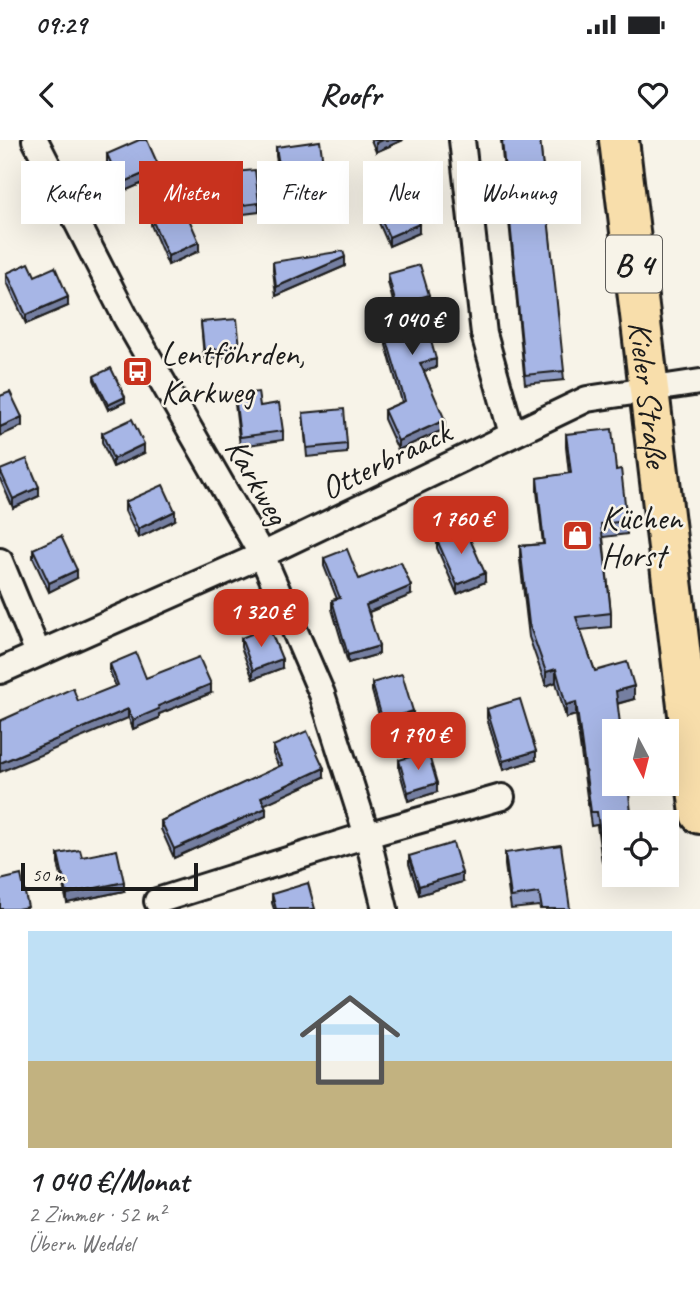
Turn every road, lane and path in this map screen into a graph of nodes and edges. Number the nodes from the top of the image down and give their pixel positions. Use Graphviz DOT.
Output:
graph roads {
  1 [pos="35,140"];
  2 [pos="462,140"];
  3 [pos="619,140"];
  4 [pos="700,382"];
  5 [pos="650,388"];
  6 [pos="512,435"];
  7 [pos="262,555"];
  8 [pos="0,561"];
  9 [pos="38,653"];
  10 [pos="0,670"];
  11 [pos="502,797"];
  12 [pos="700,814"];
  13 [pos="367,835"];
  14 [pos="158,901"];
  15 [pos="385,909"];
  1 -- 7 [label="street, Karkweg"];
  2 -- 6 [label="street"];
  3 -- 5 [label="main road, Kieler Straße / B 4"];
  4 -- 5 [label="street, Otterbraack"];
  5 -- 6 [label="street, Otterbraack"];
  5 -- 12 [label="main road, Kieler Straße / B 4"];
  6 -- 7 [label="street, Otterbraack"];
  7 -- 9 [label="street, Otterbraack"];
  7 -- 13 [label="street, Karkweg"];
  8 -- 9 [label="street"];
  9 -- 10 [label="street, Otterbraack"];
  11 -- 13 [label="street"];
  13 -- 14 [label="street"];
  13 -- 15 [label="street, Karkweg"];
}
